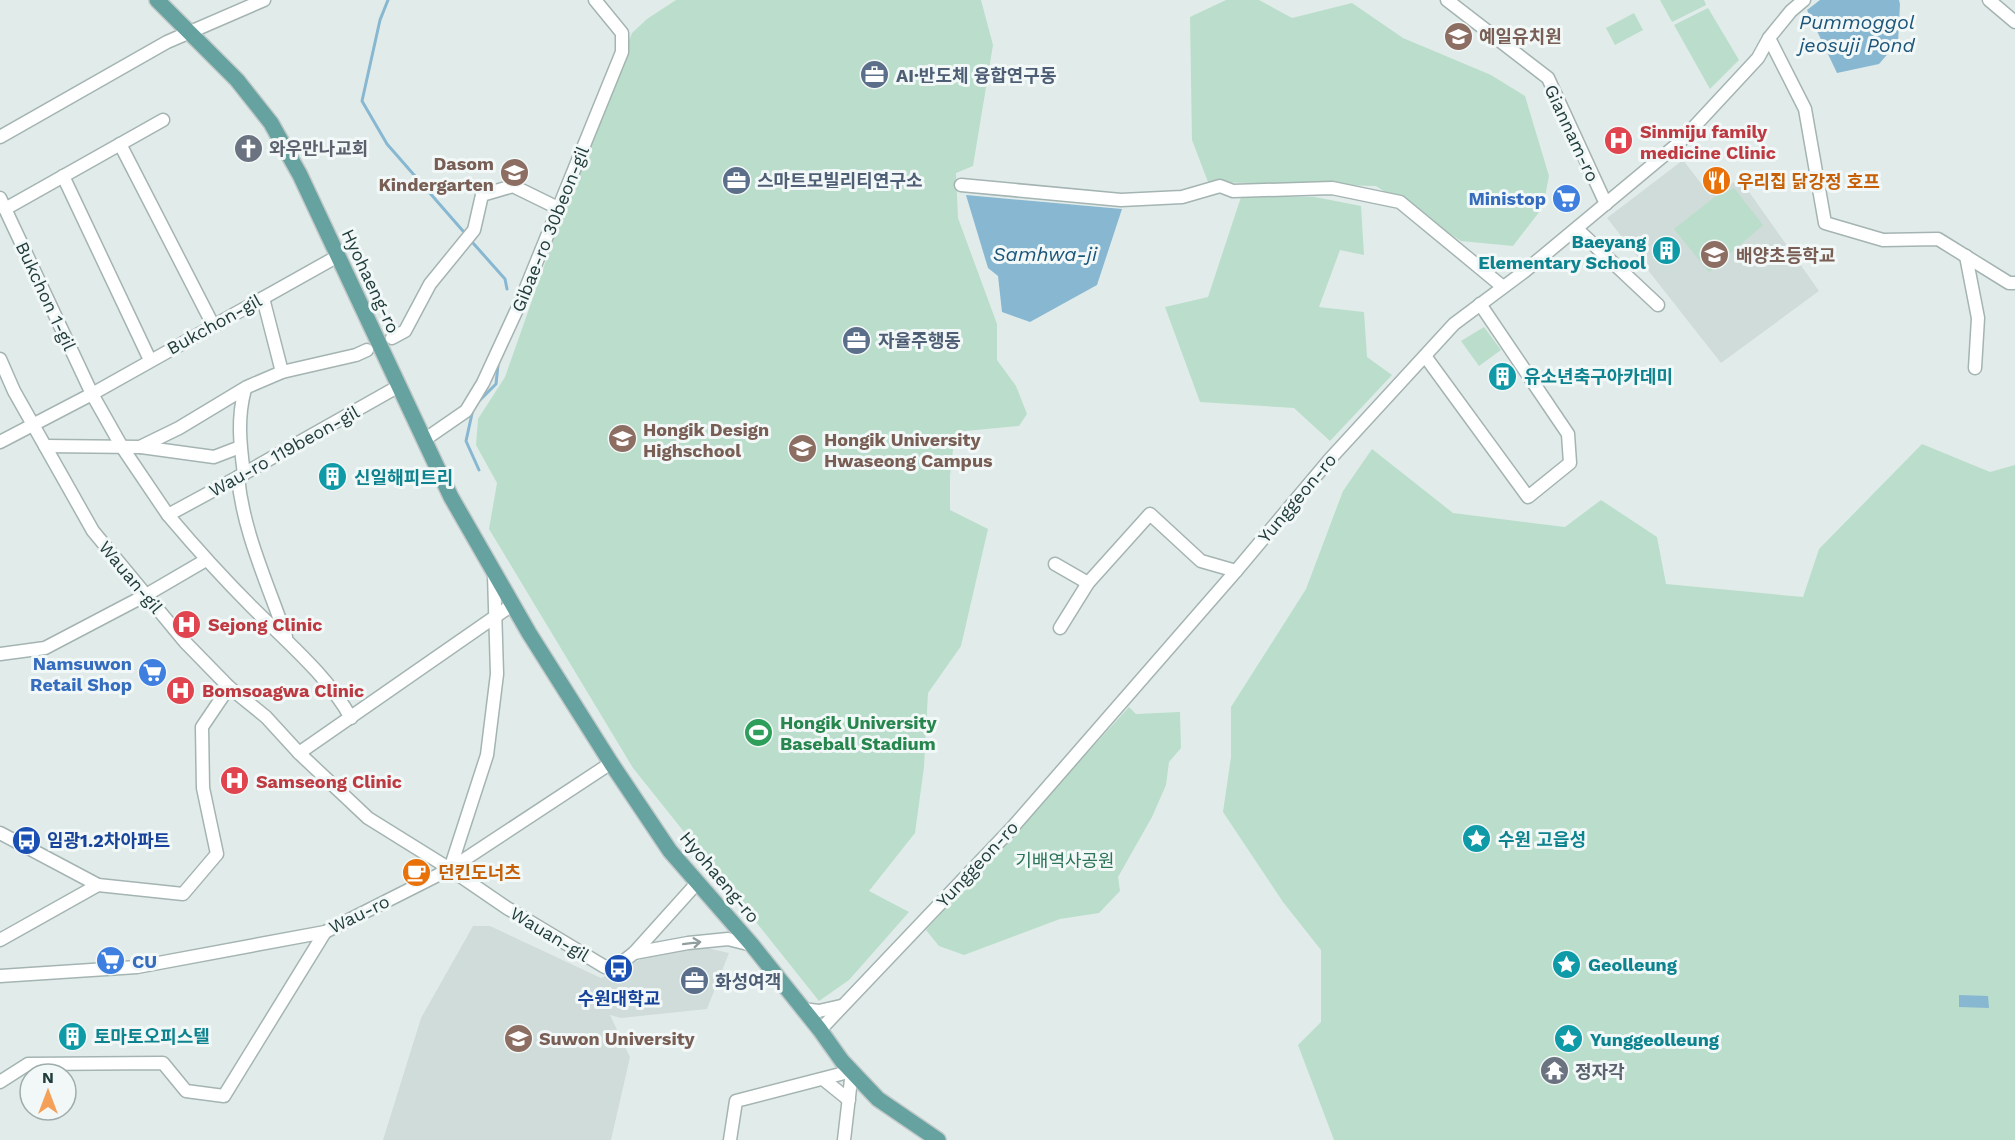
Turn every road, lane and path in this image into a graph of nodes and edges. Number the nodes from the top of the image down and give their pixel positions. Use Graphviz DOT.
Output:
graph roads {
  1 [pos="157,0"];
  2 [pos="264,0"];
  3 [pos="595,0"];
  4 [pos="1447,0"];
  5 [pos="1804,0"];
  6 [pos="1989,0"];
  7 [pos="2015,22"];
  8 [pos="188,32"];
  9 [pos="1769,38"];
  10 [pos="163,120"];
  11 [pos="0,137"];
  12 [pos="120,144"];
  13 [pos="63,176"];
  14 [pos="961,185"];
  15 [pos="2,203"];
  16 [pos="1606,204"];
  17 [pos="558,208"];
  18 [pos="1577,229"];
  19 [pos="338,255"];
  20 [pos="1966,255"];
  21 [pos="2015,283"];
  22 [pos="1503,287"];
  23 [pos="262,298"];
  24 [pos="1480,304"];
  25 [pos="1658,305"];
  26 [pos="213,325"];
  27 [pos="392,338"];
  28 [pos="367,350"];
  29 [pos="1425,356"];
  30 [pos="0,359"];
  31 [pos="150,360"];
  32 [pos="1975,368"];
  33 [pos="282,372"];
  34 [pos="399,386"];
  35 [pos="244,389"];
  36 [pos="92,394"];
  37 [pos="32,424"];
  38 [pos="424,441"];
  39 [pos="0,442"];
  40 [pos="45,446"];
  41 [pos="122,447"];
  42 [pos="140,447"];
  43 [pos="240,447"];
  44 [pos="241,476"];
  45 [pos="168,515"];
  46 [pos="206,560"];
  47 [pos="1055,564"];
  48 [pos="1236,571"];
  49 [pos="494,572"];
  50 [pos="1088,583"];
  51 [pos="147,596"];
  52 [pos="512,605"];
  53 [pos="495,617"];
  54 [pos="1060,628"];
  55 [pos="287,640"];
  56 [pos="1,654"];
  57 [pos="229,687"];
  58 [pos="351,718"];
  59 [pos="299,753"];
  60 [pos="612,763"];
  61 [pos="0,833"];
  62 [pos="450,869"];
  63 [pos="697,883"];
  64 [pos="98,885"];
  65 [pos="325,932"];
  66 [pos="0,940"];
  67 [pos="752,945"];
  68 [pos="634,952"];
  69 [pos="0,976"];
  70 [pos="843,1006"];
  71 [pos="802,1009"];
  72 [pos="820,1030"];
  73 [pos="852,1071"];
  74 [pos="823,1079"];
  75 [pos="0,1082"];
  76 [pos="849,1100"];
  77 [pos="730,1140"];
  78 [pos="844,1140"];
  79 [pos="938,1140"];
  1 -- 8 [label="main road, Hyohaeng-ro"];
  2 -- 8 [label="street"];
  3 -- 17 [label="street, Gibae-ro 30beon-gil"];
  4 -- 16 [label="street, Giannam-ro"];
  5 -- 9 [label="street, Yunggeon-ro"];
  6 -- 7 [label="street"];
  8 -- 11 [label="street"];
  8 -- 19 [label="main road, Hyohaeng-ro"];
  9 -- 16 [label="street, Yunggeon-ro"];
  9 -- 20 [label="street"];
  10 -- 12 [label="street"];
  12 -- 13 [label="street"];
  12 -- 26 [label="street"];
  13 -- 15 [label="street"];
  13 -- 31 [label="street"];
  14 -- 22 [label="street"];
  15 -- 36 [label="street, Bukchon 1-gil"];
  16 -- 18 [label="street, Yunggeon-ro"];
  17 -- 27 [label="street"];
  17 -- 38 [label="street, Gibae-ro 30beon-gil"];
  18 -- 22 [label="street, Yunggeon-ro"];
  18 -- 25 [label="street"];
  19 -- 23 [label="street, Bukchon-gil"];
  19 -- 34 [label="main road, Hyohaeng-ro"];
  20 -- 21 [label="street"];
  20 -- 32 [label="street"];
  22 -- 24 [label="street, Yunggeon-ro"];
  23 -- 26 [label="street, Bukchon-gil"];
  23 -- 33 [label="street"];
  24 -- 29 [label="street, Yunggeon-ro"];
  24 -- 29 [label="street"];
  26 -- 31 [label="street, Bukchon-gil"];
  28 -- 33 [label="street, Wau-ro 119beon-gil"];
  29 -- 48 [label="street, Yunggeon-ro"];
  30 -- 37 [label="street, Wauan-gil"];
  31 -- 36 [label="street, Bukchon-gil"];
  33 -- 35 [label="street, Wau-ro 119beon-gil"];
  34 -- 38 [label="main road, Hyohaeng-ro"];
  34 -- 44 [label="street, Wau-ro 119beon-gil"];
  35 -- 42 [label="street, Wau-ro 119beon-gil"];
  35 -- 43 [label="street"];
  36 -- 37 [label="street, Bukchon-gil"];
  36 -- 41 [label="street"];
  37 -- 39 [label="street, Bukchon-gil"];
  37 -- 40 [label="street, Wauan-gil"];
  38 -- 49 [label="main road, Hyohaeng-ro"];
  40 -- 41 [label="street, Wau-ro 119beon-gil"];
  40 -- 51 [label="street, Wauan-gil"];
  41 -- 42 [label="street, Wau-ro 119beon-gil"];
  41 -- 45 [label="street"];
  42 -- 43 [label="street, Wau-ro 119beon-gil"];
  43 -- 44 [label="street"];
  44 -- 45 [label="street, Wau-ro 119beon-gil"];
  44 -- 55 [label="street"];
  45 -- 46 [label="street"];
  46 -- 51 [label="street"];
  46 -- 55 [label="street"];
  47 -- 50 [label="street"];
  48 -- 50 [label="street"];
  48 -- 70 [label="street, Yunggeon-ro"];
  49 -- 52 [label="main road, Hyohaeng-ro"];
  49 -- 53 [label="street"];
  50 -- 54 [label="street"];
  51 -- 56 [label="street"];
  51 -- 57 [label="street, Wauan-gil"];
  52 -- 53 [label="street"];
  52 -- 60 [label="main road, Hyohaeng-ro"];
  53 -- 58 [label="street"];
  53 -- 62 [label="street"];
  55 -- 58 [label="street"];
  57 -- 59 [label="street, Wauan-gil"];
  57 -- 64 [label="street"];
  58 -- 59 [label="street"];
  59 -- 62 [label="street, Wauan-gil"];
  60 -- 62 [label="street, Wau-ro"];
  60 -- 63 [label="main road, Hyohaeng-ro"];
  61 -- 64 [label="street"];
  62 -- 65 [label="street, Wau-ro"];
  62 -- 68 [label="street, Wauan-gil"];
  63 -- 67 [label="main road, Hyohaeng-ro"];
  63 -- 68 [label="street, Wauan-gil"];
  64 -- 66 [label="street"];
  65 -- 69 [label="street, Wau-ro"];
  65 -- 75 [label="street"];
  68 -- 67 [label="street, one-way"];
  67 -- 71 [label="main road, Hyohaeng-ro"];
  70 -- 71 [label="street"];
  70 -- 72 [label="street, Yunggeon-ro"];
  71 -- 72 [label="main road, Hyohaeng-ro"];
  72 -- 73 [label="main road, Hyohaeng-ro"];
  73 -- 74 [label="street"];
  73 -- 76 [label="street"];
  73 -- 79 [label="main road, Hyohaeng-ro"];
  74 -- 76 [label="street"];
  74 -- 77 [label="street"];
  76 -- 78 [label="street"];
}
